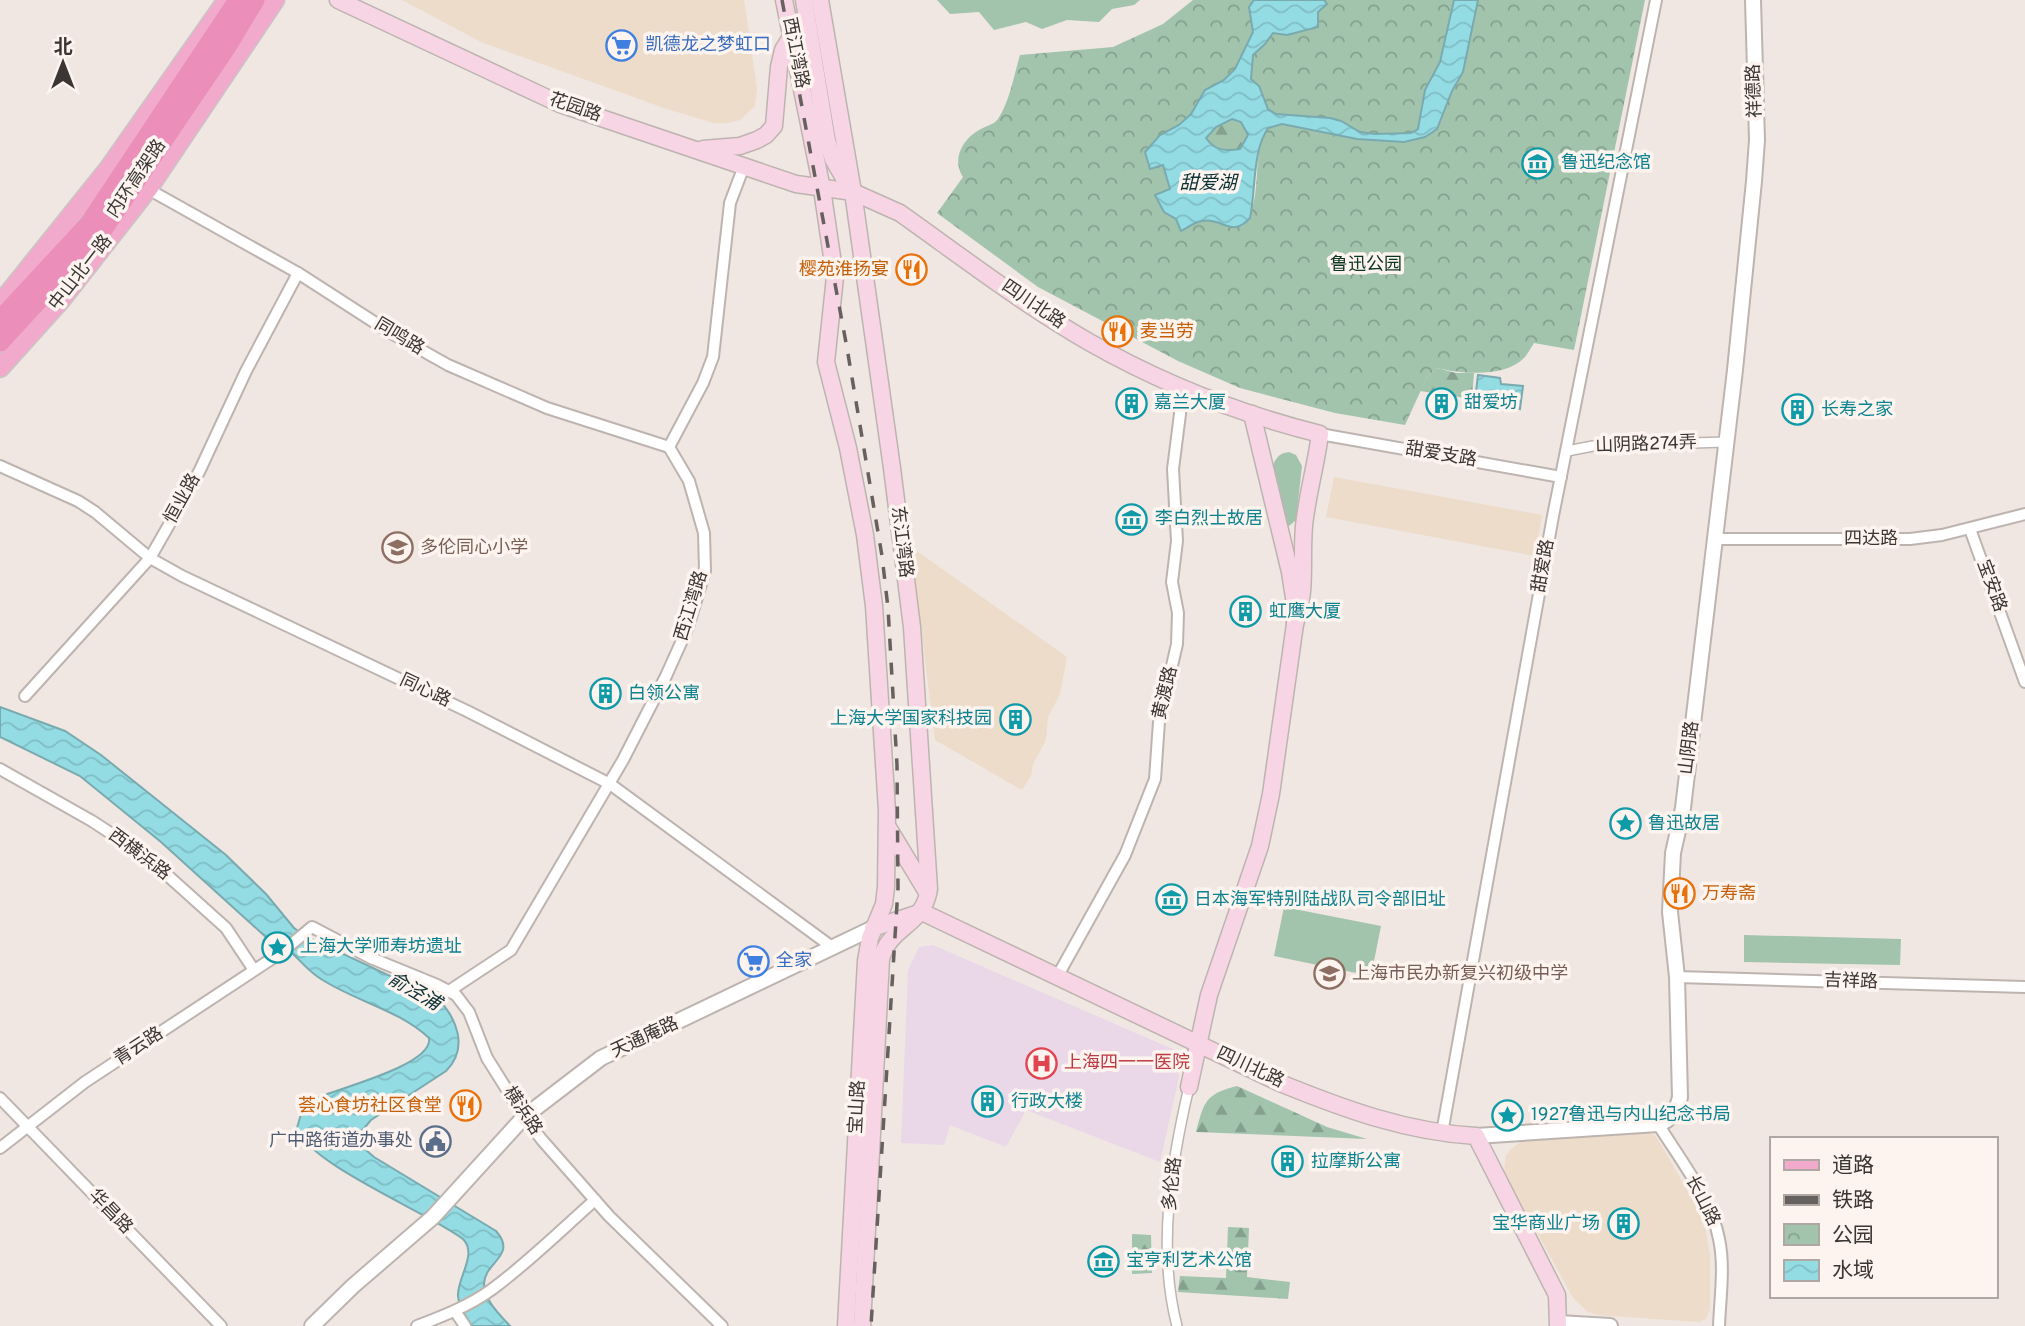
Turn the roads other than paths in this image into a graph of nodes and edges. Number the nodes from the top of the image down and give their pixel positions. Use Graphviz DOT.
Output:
graph roads {
  1 [pos="227,0"];
  2 [pos="238,0"];
  3 [pos="255,0"];
  4 [pos="275,0"];
  5 [pos="338,0"];
  6 [pos="784,0"];
  7 [pos="804,0"];
  8 [pos="820,0"];
  9 [pos="1656,0"];
  10 [pos="1753,0"];
  11 [pos="791,37"];
  12 [pos="697,149"];
  13 [pos="744,166"];
  14 [pos="1754,181"];
  15 [pos="148,189"];
  16 [pos="822,189"];
  17 [pos="853,192"];
  18 [pos="298,273"];
  19 [pos="0,304"];
  20 [pos="0,320"];
  21 [pos="0,342"];
  22 [pos="0,368"];
  23 [pos="1180,387"];
  24 [pos="1252,414"];
  25 [pos="1320,434"];
  26 [pos="1726,442"];
  27 [pos="669,447"];
  28 [pos="1567,451"];
  29 [pos="0,466"];
  30 [pos="1561,477"];
  31 [pos="2025,514"];
  32 [pos="1304,526"];
  33 [pos="1970,529"];
  34 [pos="1280,532"];
  35 [pos="1714,538"];
  36 [pos="150,558"];
  37 [pos="1295,624"];
  38 [pos="2025,682"];
  39 [pos="25,696"];
  40 [pos="0,769"];
  41 [pos="610,784"];
  42 [pos="887,826"];
  43 [pos="929,894"];
  44 [pos="922,912"];
  45 [pos="873,928"];
  46 [pos="310,929"];
  47 [pos="832,947"];
  48 [pos="881,967"];
  49 [pos="254,970"];
  50 [pos="1057,977"];
  51 [pos="1677,977"];
  52 [pos="2025,987"];
  53 [pos="449,991"];
  54 [pos="1198,1043"];
  55 [pos="1189,1087"];
  56 [pos="0,1098"];
  57 [pos="524,1117"];
  58 [pos="1658,1124"];
  59 [pos="27,1127"];
  60 [pos="1442,1133"];
  61 [pos="1476,1136"];
  62 [pos="0,1148"];
  63 [pos="594,1200"];
  64 [pos="457,1310"];
  65 [pos="1558,1325"];
  66 [pos="221,1326"];
  67 [pos="312,1326"];
  68 [pos="417,1326"];
  69 [pos="465,1326"];
  70 [pos="722,1326"];
  71 [pos="846,1326"];
  72 [pos="862,1326"];
  73 [pos="1177,1326"];
  74 [pos="1610,1326"];
  75 [pos="1719,1326"];
  1 -- 19 [label="main road"];
  2 -- 20 [label="highway, 内环高架路"];
  3 -- 21 [label="highway, 内环高架路"];
  4 -- 15 [label="main road, 中山北一路"];
  5 -- 12 [label="main road, 花园路"];
  6 -- 11 [label="main road, 西江湾路"];
  7 -- 17 [label="main road, 东江湾路"];
  8 -- 17 [label="main road, 东江湾路"];
  9 -- 28 [label="street, 甜爱路"];
  10 -- 14 [label="street, 祥德路"];
  11 -- 12 [label="main road"];
  11 -- 16 [label="main road, 西江湾路"];
  12 -- 13 [label="main road, 花园路"];
  13 -- 16 [label="main road, 花园路"];
  13 -- 27 [label="street"];
  14 -- 26 [label="street, 山阴路"];
  15 -- 18 [label="street, 同鸣路"];
  15 -- 22 [label="main road, 中山北一路"];
  16 -- 17 [label="main road, 四川北路"];
  16 -- 42 [label="main road, 东江湾路"];
  17 -- 23 [label="main road, 四川北路"];
  17 -- 43 [label="main road, 东江湾路"];
  18 -- 27 [label="street, 同鸣路"];
  18 -- 36 [label="street, 恒业路"];
  23 -- 24 [label="main road, 四川北路"];
  23 -- 50 [label="street, 黄渡路"];
  24 -- 25 [label="main road, 四川北路"];
  24 -- 34 [label="main road, 四川北路"];
  25 -- 30 [label="street, 甜爱支路"];
  25 -- 32 [label="main road, 四川北路"];
  26 -- 28 [label="street, 山阴路274弄"];
  26 -- 35 [label="street, 山阴路"];
  27 -- 41 [label="street, 西江湾路"];
  28 -- 30 [label="street, 甜爱路"];
  29 -- 36 [label="street, 同心路"];
  30 -- 60 [label="street, 甜爱路"];
  31 -- 33 [label="street, 四达路"];
  32 -- 34 [label="main road"];
  32 -- 37 [label="main road, 四川北路"];
  33 -- 35 [label="street, 四达路"];
  33 -- 38 [label="street, 宝安路"];
  34 -- 37 [label="main road, 四川北路"];
  35 -- 51 [label="street, 山阴路"];
  36 -- 39 [label="street, 恒业路"];
  36 -- 41 [label="street, 同心路"];
  37 -- 54 [label="main road, 四川北路"];
  40 -- 49 [label="street, 西横浜路"];
  41 -- 47 [label="street, 同心路"];
  41 -- 53 [label="street, 西江湾路"];
  42 -- 43 [label="main road, 东江湾路"];
  42 -- 45 [label="main road, 东江湾路"];
  43 -- 44 [label="main road, 东江湾路"];
  44 -- 45 [label="main road"];
  44 -- 48 [label="main road, 宝山路"];
  44 -- 50 [label="main road"];
  45 -- 47 [label="street, 天通庵路"];
  45 -- 48 [label="main road, 宝山路"];
  45 -- 71 [label="main road, 宝山路"];
  46 -- 49 [label="street, 青云路"];
  46 -- 53 [label="street, 横浜路"];
  47 -- 57 [label="street, 天通庵路"];
  48 -- 72 [label="main road, 宝山路"];
  49 -- 59 [label="street, 青云路"];
  50 -- 54 [label="main road"];
  51 -- 52 [label="street, 吉祥路"];
  51 -- 58 [label="street, 山阴路"];
  53 -- 57 [label="street, 横浜路"];
  54 -- 55 [label="main road, 多伦路"];
  54 -- 60 [label="main road, 四川北路"];
  55 -- 73 [label="street, 多伦路"];
  56 -- 59 [label="street, 华昌路"];
  57 -- 63 [label="street, 横浜路"];
  57 -- 67 [label="street, 天通庵路"];
  58 -- 61 [label="street"];
  58 -- 75 [label="street, 长山路"];
  59 -- 62 [label="street, 青云路"];
  59 -- 66 [label="street, 华昌路"];
  60 -- 61 [label="main road, 四川北路"];
  61 -- 65 [label="main road"];
  63 -- 64 [label="street"];
  63 -- 70 [label="street, 横浜路"];
  64 -- 68 [label="street"];
  64 -- 69 [label="street"];
  65 -- 74 [label="street"];
}
